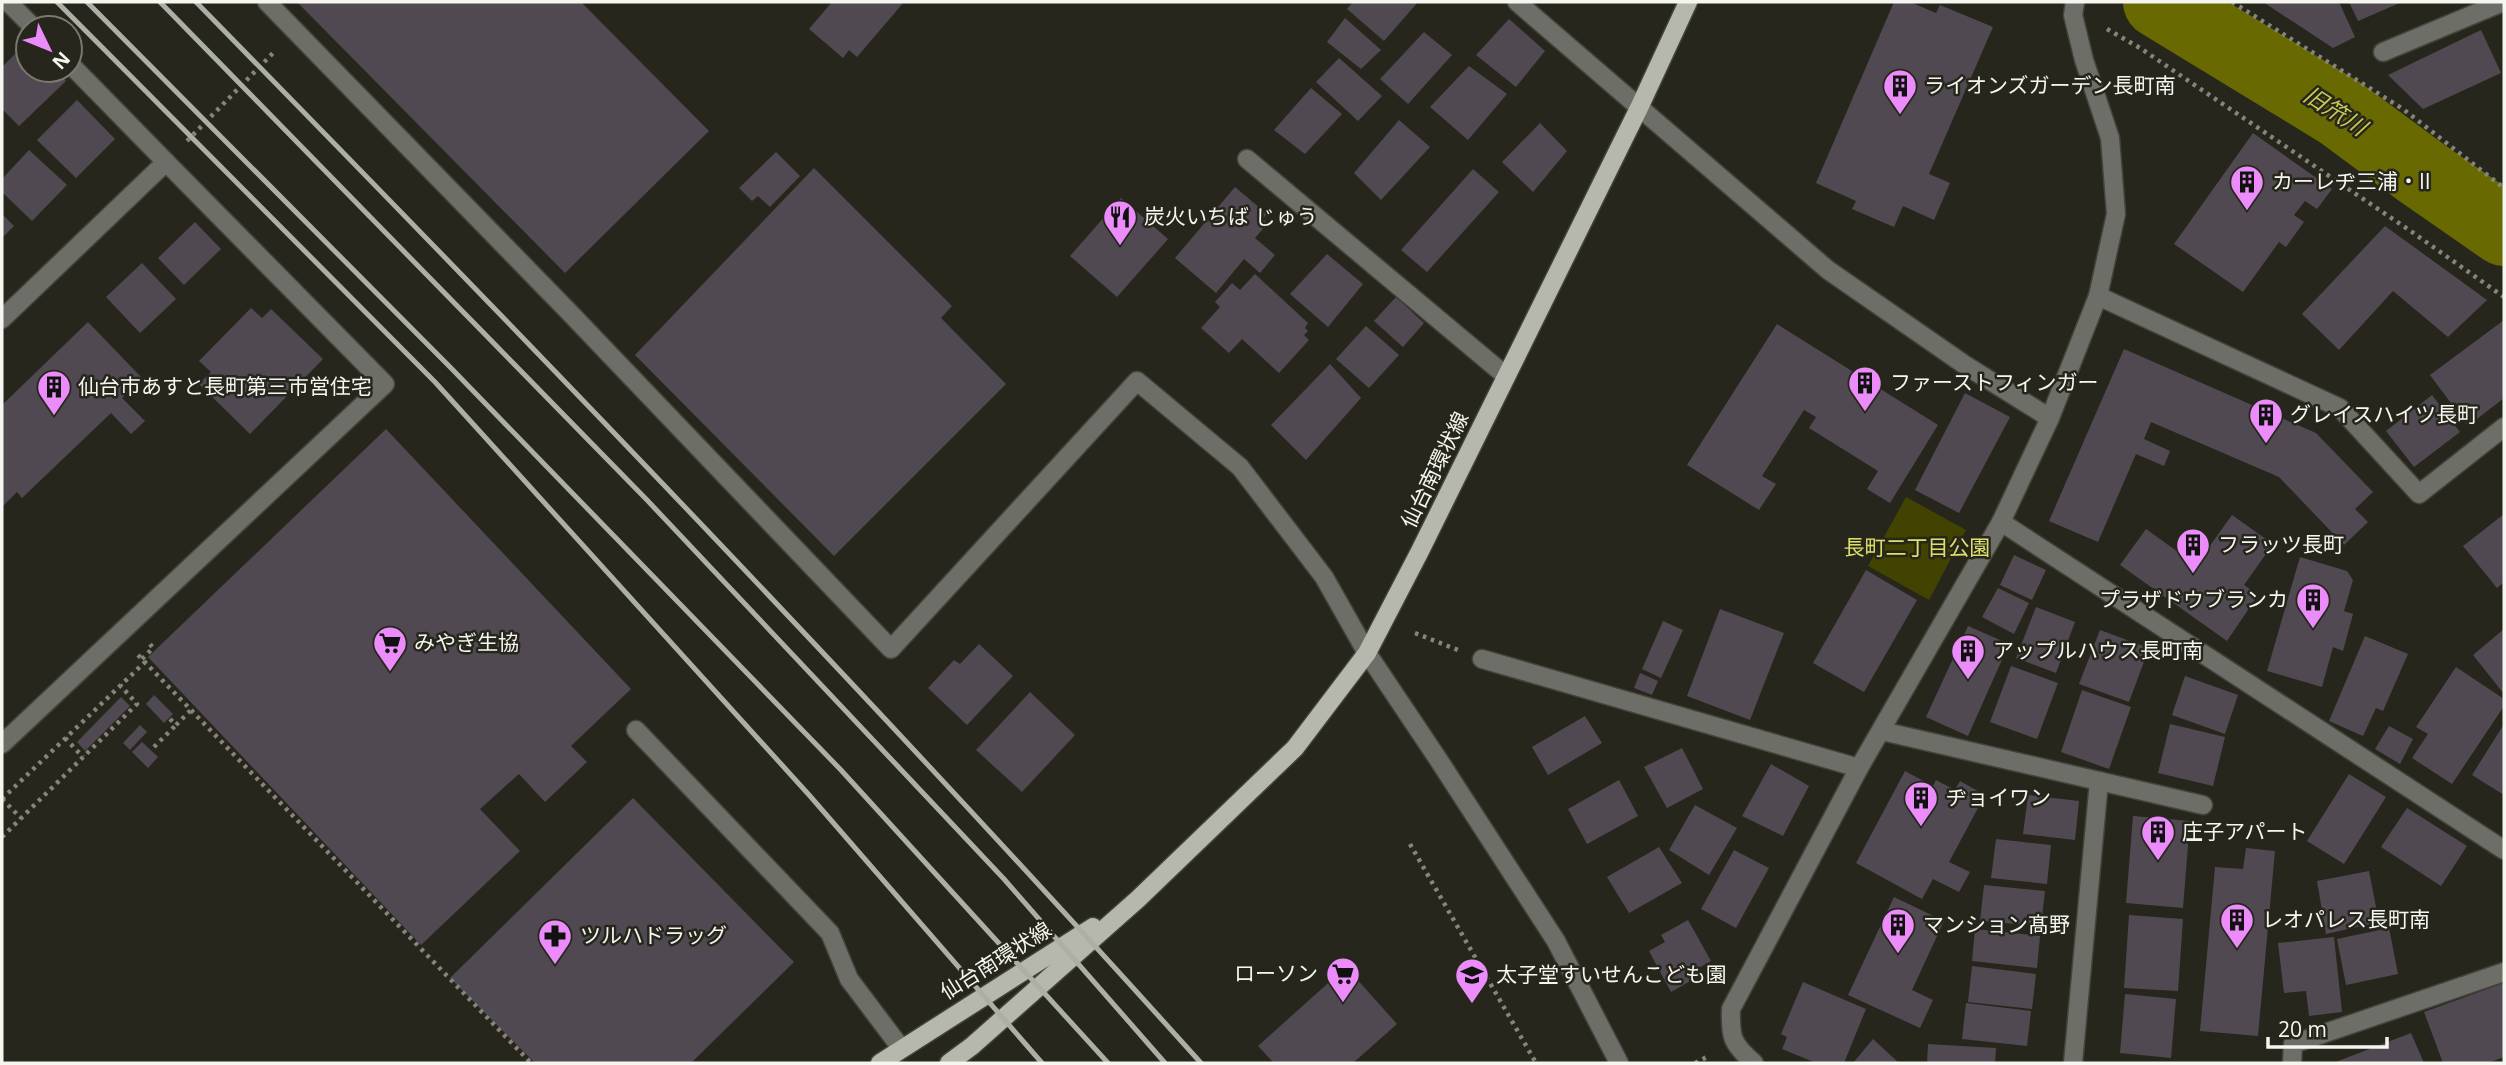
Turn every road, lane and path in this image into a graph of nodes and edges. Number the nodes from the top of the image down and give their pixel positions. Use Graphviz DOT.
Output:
graph roads {
  1 [pos="267,2"];
  2 [pos="1517,2"];
  3 [pos="1688,2"];
  4 [pos="2232,2"];
  5 [pos="2501,2"];
  6 [pos="2074,9"];
  7 [pos="295,30"];
  8 [pos="2383,52"];
  9 [pos="84,78"];
  10 [pos="1639,108"];
  11 [pos="1247,159"];
  12 [pos="166,162"];
  13 [pos="2504,188"];
  14 [pos="2098,296"];
  15 [pos="2504,296"];
  16 [pos="2,319"];
  17 [pos="1506,376"];
  18 [pos="2050,418"];
  19 [pos="2504,427"];
  20 [pos="2001,522"];
  21 [pos="1415,633"];
  22 [pos="1367,653"];
  23 [pos="139,656"];
  24 [pos="1482,659"];
  25 [pos="145,662"];
  26 [pos="120,685"];
  27 [pos="191,710"];
  28 [pos="170,719"];
  29 [pos="176,725"];
  30 [pos="636,730"];
  31 [pos="1882,732"];
  32 [pos="65,738"];
  33 [pos="2,744"];
  34 [pos="154,747"];
  35 [pos="83,757"];
  36 [pos="1859,768"];
  37 [pos="2099,781"];
  38 [pos="2,799"];
  39 [pos="2203,805"];
  40 [pos="21,818"];
  41 [pos="2,837"];
  42 [pos="1410,844"];
  43 [pos="2504,850"];
  44 [pos="1138,899"];
  45 [pos="2504,972"];
  46 [pos="901,1048"];
  47 [pos="531,1063"];
  48 [pos="880,1063"];
  49 [pos="949,1063"];
  50 [pos="1536,1063"];
  51 [pos="1619,1063"];
  52 [pos="1754,1063"];
  53 [pos="2073,1063"];
  54 [pos="2292,1063"];
  1 -- 7 [label="street"];
  2 -- 10 [label="street"];
  3 -- 10 [label="main road, 仙台南環状線"];
  4 -- 13 [label="path"];
  5 -- 8 [label="street"];
  6 -- 14 [label="street"];
  6 -- 15 [label="path"];
  7 -- 12 [label="path"];
  7 -- 22 [label="street"];
  9 -- 12 [label="street"];
  10 -- 17 [label="main road, 仙台南環状線"];
  10 -- 18 [label="street"];
  11 -- 17 [label="street"];
  12 -- 16 [label="street"];
  12 -- 33 [label="street"];
  14 -- 18 [label="street"];
  14 -- 19 [label="street"];
  17 -- 22 [label="main road, 仙台南環状線"];
  18 -- 20 [label="street"];
  20 -- 31 [label="street"];
  20 -- 43 [label="street"];
  21 -- 24 [label="path"];
  22 -- 44 [label="main road, 仙台南環状線"];
  22 -- 51 [label="street"];
  23 -- 25 [label="path"];
  24 -- 36 [label="street"];
  25 -- 26 [label="path"];
  25 -- 27 [label="path"];
  26 -- 32 [label="path"];
  26 -- 35 [label="path"];
  27 -- 29 [label="path"];
  27 -- 47 [label="path"];
  28 -- 29 [label="path"];
  29 -- 34 [label="path"];
  30 -- 46 [label="street"];
  31 -- 36 [label="street"];
  31 -- 37 [label="street"];
  32 -- 35 [label="path"];
  32 -- 38 [label="path"];
  35 -- 40 [label="path"];
  36 -- 52 [label="street"];
  37 -- 39 [label="street"];
  37 -- 53 [label="street"];
  38 -- 40 [label="path"];
  40 -- 41 [label="path"];
  42 -- 50 [label="path"];
  44 -- 46 [label="main road, 仙台南環状線"];
  44 -- 49 [label="main road, 仙台南環状線"];
  45 -- 54 [label="street"];
  46 -- 48 [label="main road, 仙台南環状線"];
}
